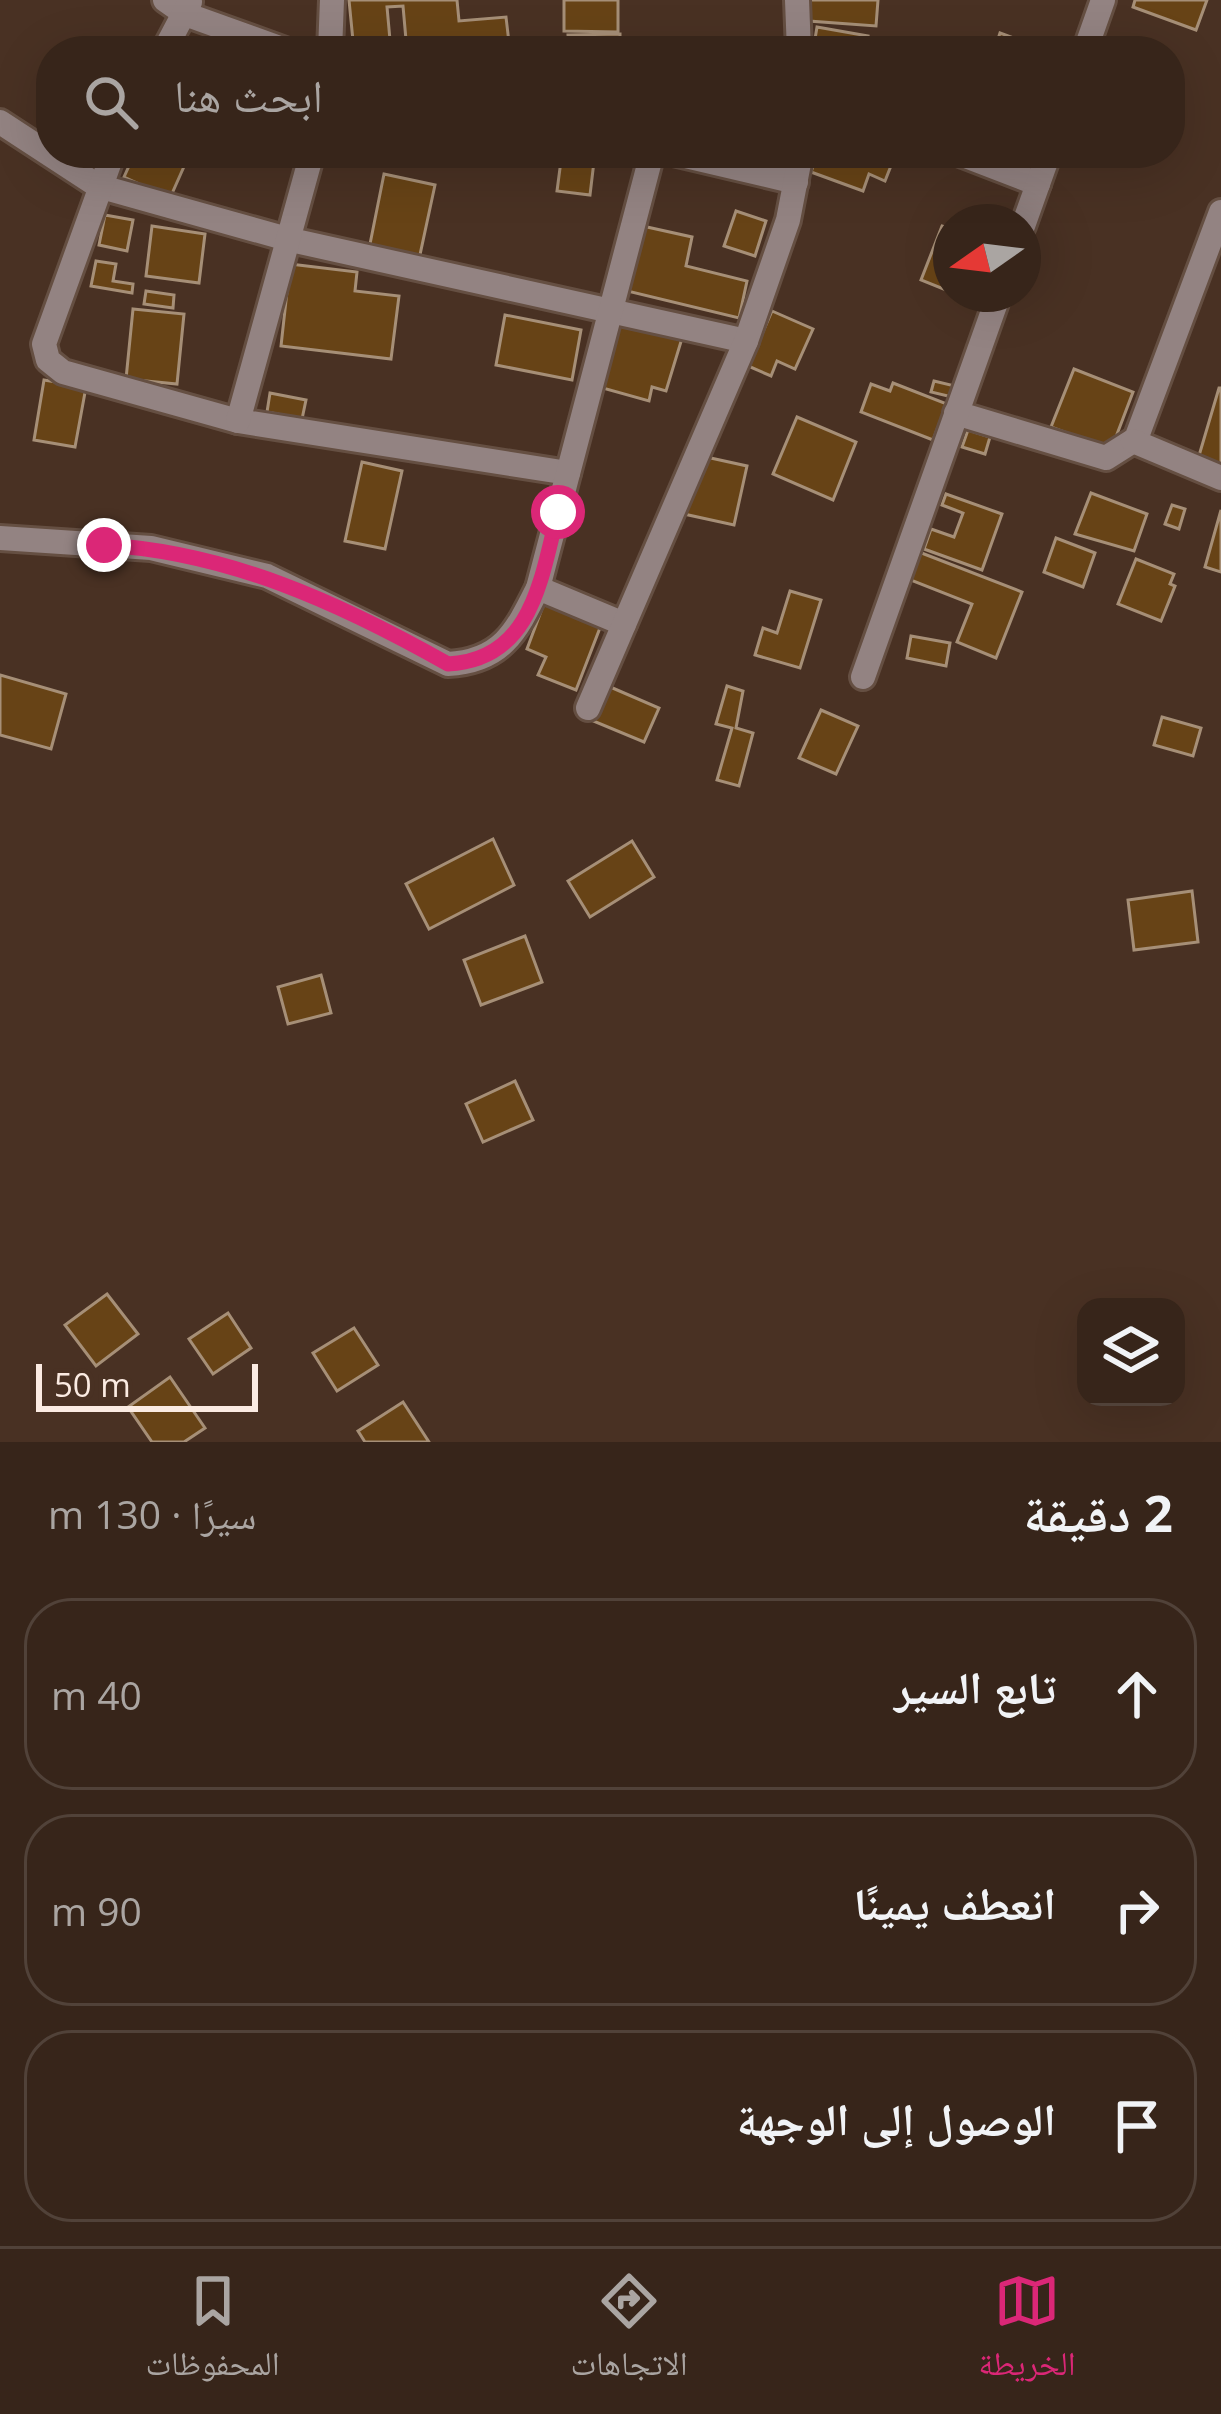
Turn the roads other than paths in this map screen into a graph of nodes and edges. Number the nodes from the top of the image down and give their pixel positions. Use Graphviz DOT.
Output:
graph roads {
  1 [pos="332,0"];
  2 [pos="797,0"];
  3 [pos="1103,0"];
  4 [pos="180,5"];
  5 [pos="169,36"];
  6 [pos="252,36"];
  7 [pos="331,36"];
  8 [pos="798,36"];
  9 [pos="1090,36"];
  10 [pos="0,122"];
  11 [pos="36,146"];
  12 [pos="70,168"];
  13 [pos="106,168"];
  14 [pos="308,168"];
  15 [pos="648,168"];
  16 [pos="737,168"];
  17 [pos="798,168"];
  18 [pos="997,168"];
  19 [pos="1044,168"];
  20 [pos="796,182"];
  21 [pos="1038,184"];
  22 [pos="98,186"];
  23 [pos="1031,204"];
  24 [pos="1221,212"];
  25 [pos="291,240"];
  26 [pos="607,310"];
  27 [pos="992,312"];
  28 [pos="746,341"];
  29 [pos="956,413"];
  30 [pos="238,421"];
  31 [pos="1133,441"];
  32 [pos="568,473"];
  33 [pos="1221,478"];
  34 [pos="0,538"];
  35 [pos="538,588"];
  36 [pos="624,624"];
  37 [pos="862,677"];
  38 [pos="588,708"];
  1 -- 7 [label="street"];
  2 -- 8 [label="street"];
  3 -- 9 [label="street"];
  4 -- 5 [label="street"];
  4 -- 6 [label="street"];
  10 -- 11 [label="street"];
  12 -- 22 [label="street"];
  13 -- 22 [label="street"];
  14 -- 25 [label="street"];
  15 -- 26 [label="street"];
  16 -- 20 [label="street"];
  17 -- 20 [label="street"];
  18 -- 21 [label="street"];
  19 -- 21 [label="street"];
  20 -- 28 [label="street"];
  21 -- 23 [label="street"];
  22 -- 25 [label="street"];
  22 -- 30 [label="street"];
  24 -- 31 [label="street"];
  25 -- 26 [label="street"];
  25 -- 30 [label="street"];
  26 -- 28 [label="street"];
  26 -- 32 [label="street"];
  27 -- 29 [label="street"];
  28 -- 36 [label="street"];
  29 -- 31 [label="street"];
  29 -- 37 [label="street"];
  30 -- 32 [label="street"];
  31 -- 33 [label="street"];
  32 -- 35 [label="street"];
  34 -- 35 [label="street"];
  35 -- 36 [label="street"];
  36 -- 38 [label="street"];
}
